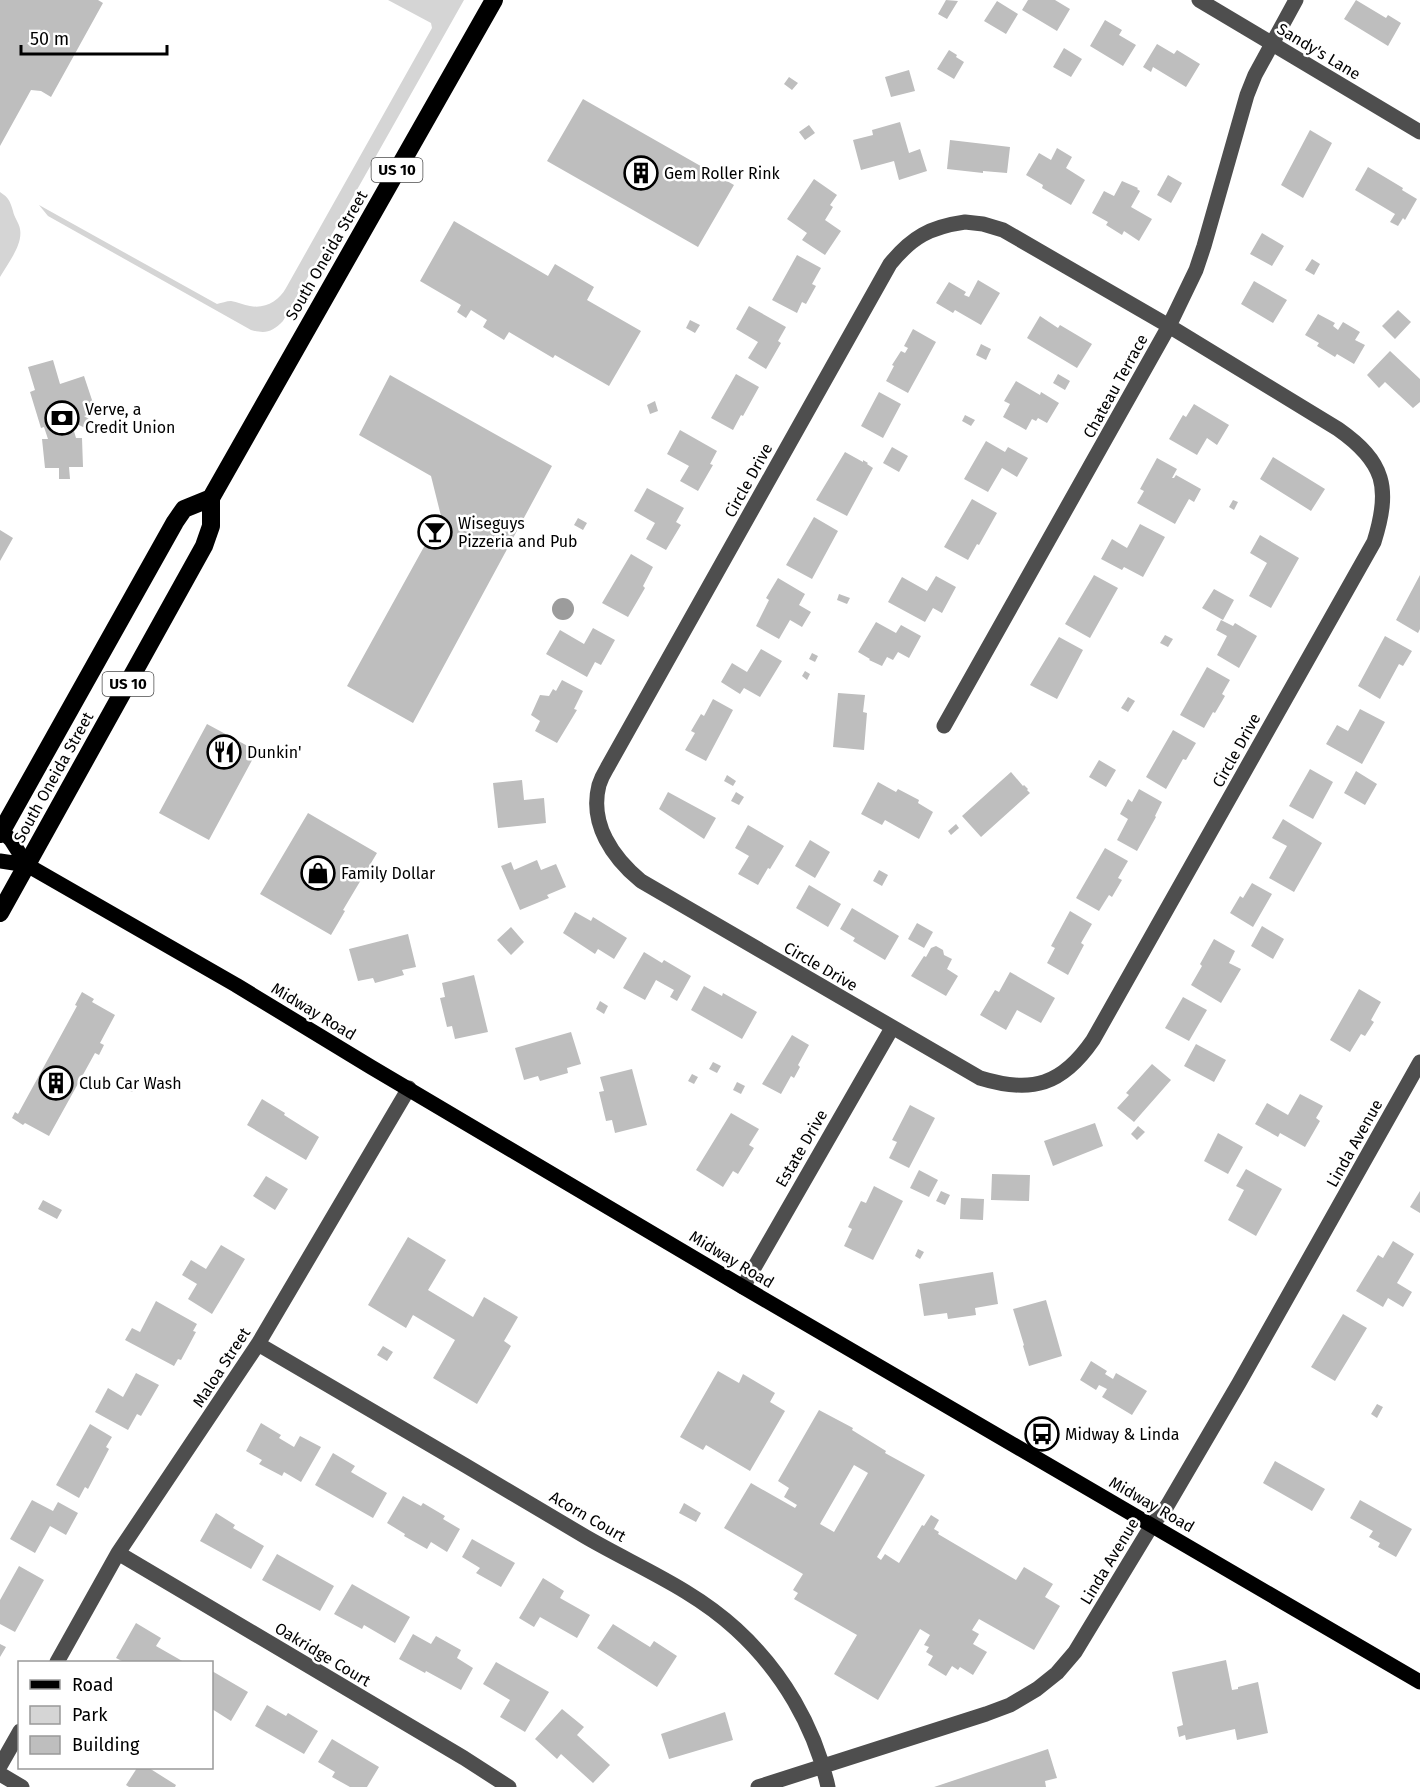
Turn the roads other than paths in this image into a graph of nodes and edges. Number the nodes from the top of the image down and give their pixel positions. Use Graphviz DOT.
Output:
graph roads {
  1 [pos="494,0"];
  2 [pos="1199,0"];
  3 [pos="1296,0"];
  4 [pos="1272,43"];
  5 [pos="1420,132"];
  6 [pos="1169,326"];
  7 [pos="211,498"];
  8 [pos="944,726"];
  9 [pos="0,831"];
  10 [pos="0,861"];
  11 [pos="27,865"];
  12 [pos="0,913"];
  13 [pos="892,1028"];
  14 [pos="1420,1062"];
  15 [pos="1415,1084"];
  16 [pos="409,1088"];
  17 [pos="743,1287"];
  18 [pos="258,1344"];
  19 [pos="1152,1525"];
  20 [pos="118,1553"];
  21 [pos="58,1661"];
  22 [pos="1420,1682"];
  23 [pos="18,1734"];
  24 [pos="0,1766"];
  25 [pos="823,1766"];
  26 [pos="0,1774"];
  27 [pos="22,1787"];
  28 [pos="509,1787"];
  29 [pos="758,1787"];
  30 [pos="828,1787"];
  1 -- 7 [label="highway, South Oneida Street / US 10"];
  2 -- 4 [label="street, Sandy's Lane"];
  3 -- 4 [label="street, Chateau Terrace"];
  4 -- 5 [label="street, Sandy's Lane"];
  4 -- 6 [label="street, Chateau Terrace"];
  6 -- 8 [label="street, Chateau Terrace"];
  6 -- 13 [label="street, Circle Drive"];
  6 -- 13 [label="street, Circle Drive"];
  7 -- 9 [label="highway, South Oneida Street / US 10"];
  7 -- 11 [label="highway, South Oneida Street / US 10"];
  9 -- 11 [label="main road, Midway Road"];
  10 -- 11 [label="main road, Midway Road"];
  11 -- 12 [label="highway, South Oneida Street / US 10"];
  11 -- 16 [label="main road, Midway Road"];
  13 -- 17 [label="street, Estate Drive"];
  14 -- 15 [label="street, Linda Avenue"];
  15 -- 19 [label="street, Linda Avenue"];
  16 -- 17 [label="main road, Midway Road"];
  16 -- 18 [label="street, Maloa Street"];
  17 -- 19 [label="main road, Midway Road"];
  18 -- 20 [label="street, Maloa Street"];
  18 -- 25 [label="street, Acorn Court"];
  19 -- 22 [label="main road, Midway Road"];
  19 -- 25 [label="street, Linda Avenue"];
  20 -- 21 [label="street, Maloa Street"];
  20 -- 28 [label="street, Oakridge Court"];
  23 -- 24 [label="street"];
  25 -- 29 [label="street, Linda Avenue"];
  25 -- 30 [label="street, Acorn Court"];
  26 -- 27 [label="street"];
}
